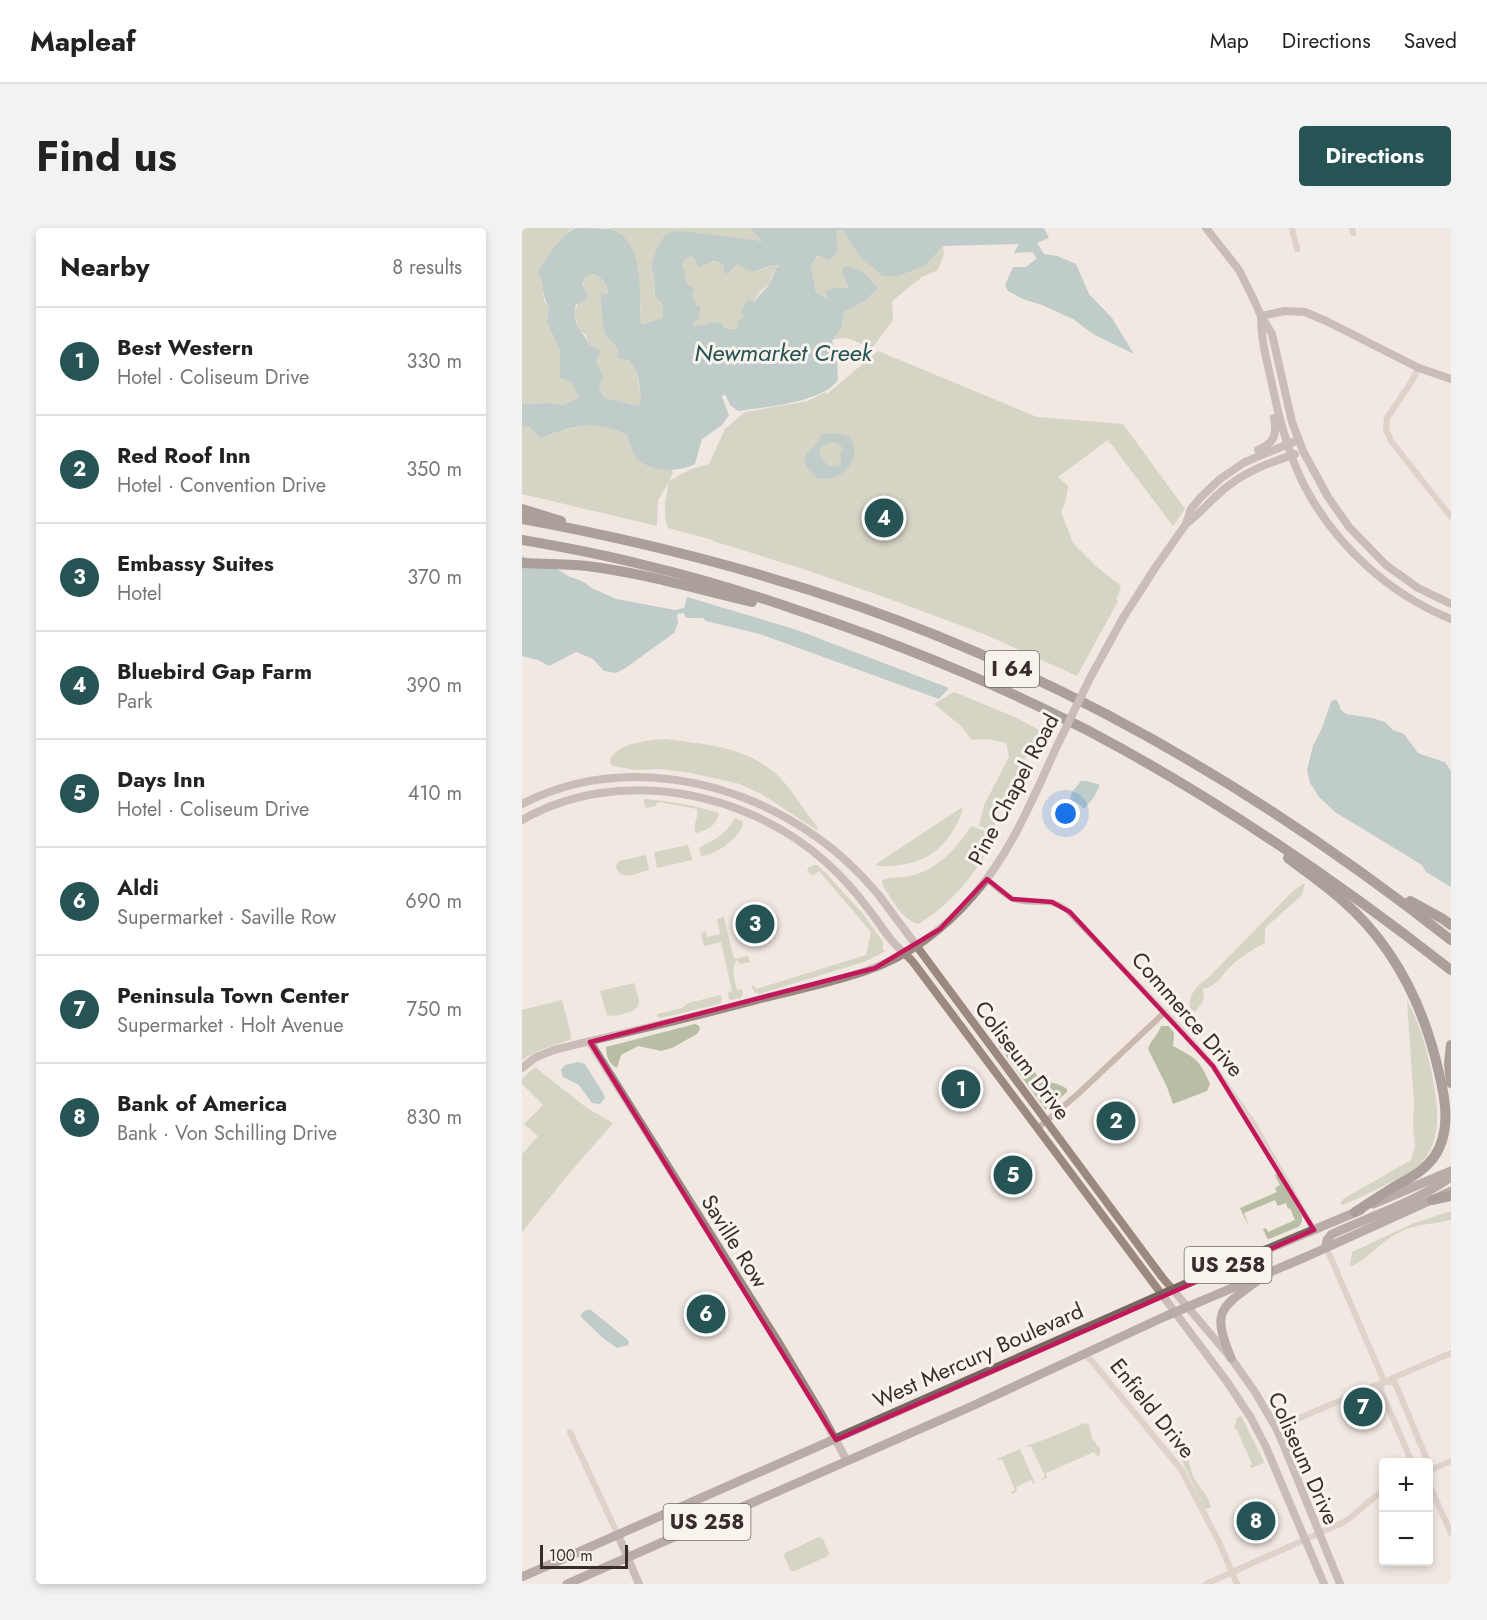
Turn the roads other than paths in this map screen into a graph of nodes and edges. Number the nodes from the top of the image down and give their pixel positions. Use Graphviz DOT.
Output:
graph roads {
  1 [pos="1206,228"];
  2 [pos="1292,228"];
  3 [pos="1298,249"];
  4 [pos="1261,316"];
  5 [pos="1419,368"];
  6 [pos="1270,376"];
  7 [pos="1451,379"];
  8 [pos="1299,440"];
  9 [pos="1287,444"];
  10 [pos="1303,451"];
  11 [pos="1291,455"];
  12 [pos="1231,470"];
  13 [pos="522,509"];
  14 [pos="1451,517"];
  15 [pos="522,519"];
  16 [pos="1186,524"];
  17 [pos="613,537"];
  18 [pos="522,540"];
  19 [pos="522,563"];
  20 [pos="1451,604"];
  21 [pos="1451,619"];
  22 [pos="837,623"];
  23 [pos="522,804"];
  24 [pos="522,820"];
  25 [pos="1244,821"];
  26 [pos="987,879"];
  27 [pos="1375,882"];
  28 [pos="1451,925"];
  29 [pos="1451,939"];
  30 [pos="916,945"];
  31 [pos="904,953"];
  32 [pos="1451,970"];
  33 [pos="1165,1012"];
  34 [pos="590,1041"];
  35 [pos="1451,1045"];
  36 [pos="522,1068"];
  37 [pos="1451,1083"];
  38 [pos="1046,1121"];
  39 [pos="1038,1128"];
  40 [pos="1451,1171"];
  41 [pos="1451,1177"];
  42 [pos="1451,1191"];
  43 [pos="1451,1196"];
  44 [pos="1432,1200"];
  45 [pos="1355,1212"];
  46 [pos="1314,1230"];
  47 [pos="1326,1247"];
  48 [pos="1268,1272"];
  49 [pos="1172,1290"];
  50 [pos="1162,1295"];
  51 [pos="1186,1307"];
  52 [pos="1175,1312"];
  53 [pos="1085,1353"];
  54 [pos="1451,1353"];
  55 [pos="1231,1358"];
  56 [pos="1384,1381"];
  57 [pos="1294,1420"];
  58 [pos="570,1432"];
  59 [pos="836,1440"];
  60 [pos="1410,1458"];
  61 [pos="1425,1458"];
  62 [pos="847,1461"];
  63 [pos="1451,1461"];
  64 [pos="1433,1466"];
  65 [pos="1379,1493"];
  66 [pos="1433,1493"];
  67 [pos="1451,1533"];
  68 [pos="1319,1534"];
  69 [pos="618,1535"];
  70 [pos="1305,1540"];
  71 [pos="627,1557"];
  72 [pos="1232,1572"];
  73 [pos="522,1577"];
  74 [pos="567,1584"];
  75 [pos="639,1584"];
  76 [pos="1206,1584"];
  77 [pos="1237,1584"];
  78 [pos="1324,1584"];
  79 [pos="1340,1584"];
  1 -- 4 [label="street"];
  2 -- 3 [label="street"];
  4 -- 5 [label="street"];
  4 -- 6 [label="street"];
  4 -- 8 [label="street"];
  5 -- 7 [label="street"];
  5 -- 14 [label="street"];
  6 -- 9 [label="street"];
  6 -- 12 [label="street"];
  8 -- 9 [label="street, Pine Chapel Road"];
  8 -- 10 [label="street"];
  9 -- 11 [label="street"];
  9 -- 12 [label="street, Pine Chapel Road"];
  10 -- 11 [label="street, Pine Chapel Road"];
  10 -- 20 [label="street"];
  11 -- 16 [label="street, Pine Chapel Road"];
  11 -- 21 [label="street"];
  12 -- 16 [label="street, Pine Chapel Road"];
  13 -- 17 [label="highway"];
  15 -- 17 [label="highway, I 64"];
  16 -- 26 [label="street, Pine Chapel Road, bridge"];
  17 -- 27 [label="highway, I 64"];
  18 -- 22 [label="highway, I 64"];
  19 -- 22 [label="highway"];
  22 -- 25 [label="highway, I 64"];
  23 -- 30 [label="street, Coliseum Drive"];
  24 -- 31 [label="street, Coliseum Drive"];
  25 -- 32 [label="highway, I 64"];
  25 -- 45 [label="highway"];
  26 -- 30 [label="street, Pine Chapel Road"];
  26 -- 33 [label="street, Commerce Drive"];
  27 -- 28 [label="highway"];
  27 -- 29 [label="highway, I 64"];
  30 -- 31 [label="street, Pine Chapel Road"];
  30 -- 38 [label="street, Coliseum Drive"];
  31 -- 34 [label="street, Pine Chapel Road"];
  31 -- 39 [label="street, Coliseum Drive"];
  33 -- 38 [label="street"];
  33 -- 46 [label="street, Commerce Drive"];
  34 -- 36 [label="street, Pine Chapel Road"];
  34 -- 59 [label="street, Saville Row"];
  35 -- 37 [label="highway"];
  38 -- 39 [label="street"];
  38 -- 49 [label="street, Coliseum Drive"];
  39 -- 50 [label="street, Coliseum Drive"];
  40 -- 45 [label="main road, West Mercury Boulevard / US 258"];
  41 -- 47 [label="main road"];
  42 -- 44 [label="main road, West Mercury Boulevard / US 258"];
  43 -- 44 [label="highway"];
  44 -- 47 [label="main road, West Mercury Boulevard / US 258"];
  45 -- 46 [label="main road, West Mercury Boulevard / US 258"];
  46 -- 49 [label="main road, West Mercury Boulevard / US 258"];
  47 -- 48 [label="main road, West Mercury Boulevard / US 258"];
  47 -- 56 [label="street"];
  48 -- 51 [label="main road, West Mercury Boulevard / US 258"];
  48 -- 55 [label="main road"];
  49 -- 50 [label="main road, West Mercury Boulevard / US 258"];
  49 -- 51 [label="street, Coliseum Drive"];
  50 -- 52 [label="street, Coliseum Drive"];
  50 -- 59 [label="main road, West Mercury Boulevard / US 258"];
  51 -- 52 [label="main road, West Mercury Boulevard / US 258"];
  51 -- 55 [label="street, Coliseum Drive"];
  52 -- 53 [label="main road, West Mercury Boulevard / US 258"];
  52 -- 70 [label="street, Coliseum Drive"];
  53 -- 62 [label="main road, West Mercury Boulevard / US 258"];
  53 -- 72 [label="street, Enfield Drive"];
  54 -- 56 [label="street"];
  55 -- 68 [label="street, Coliseum Drive"];
  56 -- 57 [label="street"];
  56 -- 60 [label="street"];
  56 -- 61 [label="street"];
  58 -- 69 [label="street"];
  59 -- 62 [label="street, Saville Row"];
  59 -- 69 [label="main road, West Mercury Boulevard / US 258"];
  62 -- 71 [label="main road, West Mercury Boulevard / US 258"];
  63 -- 64 [label="street"];
  65 -- 68 [label="street"];
  66 -- 67 [label="street"];
  68 -- 70 [label="street"];
  68 -- 79 [label="street, Coliseum Drive"];
  69 -- 71 [label="street"];
  69 -- 73 [label="main road, West Mercury Boulevard / US 258"];
  70 -- 72 [label="street"];
  70 -- 78 [label="street, Coliseum Drive"];
  71 -- 74 [label="main road, West Mercury Boulevard / US 258"];
  71 -- 75 [label="street"];
  72 -- 76 [label="street"];
  72 -- 77 [label="street, Enfield Drive"];
}
